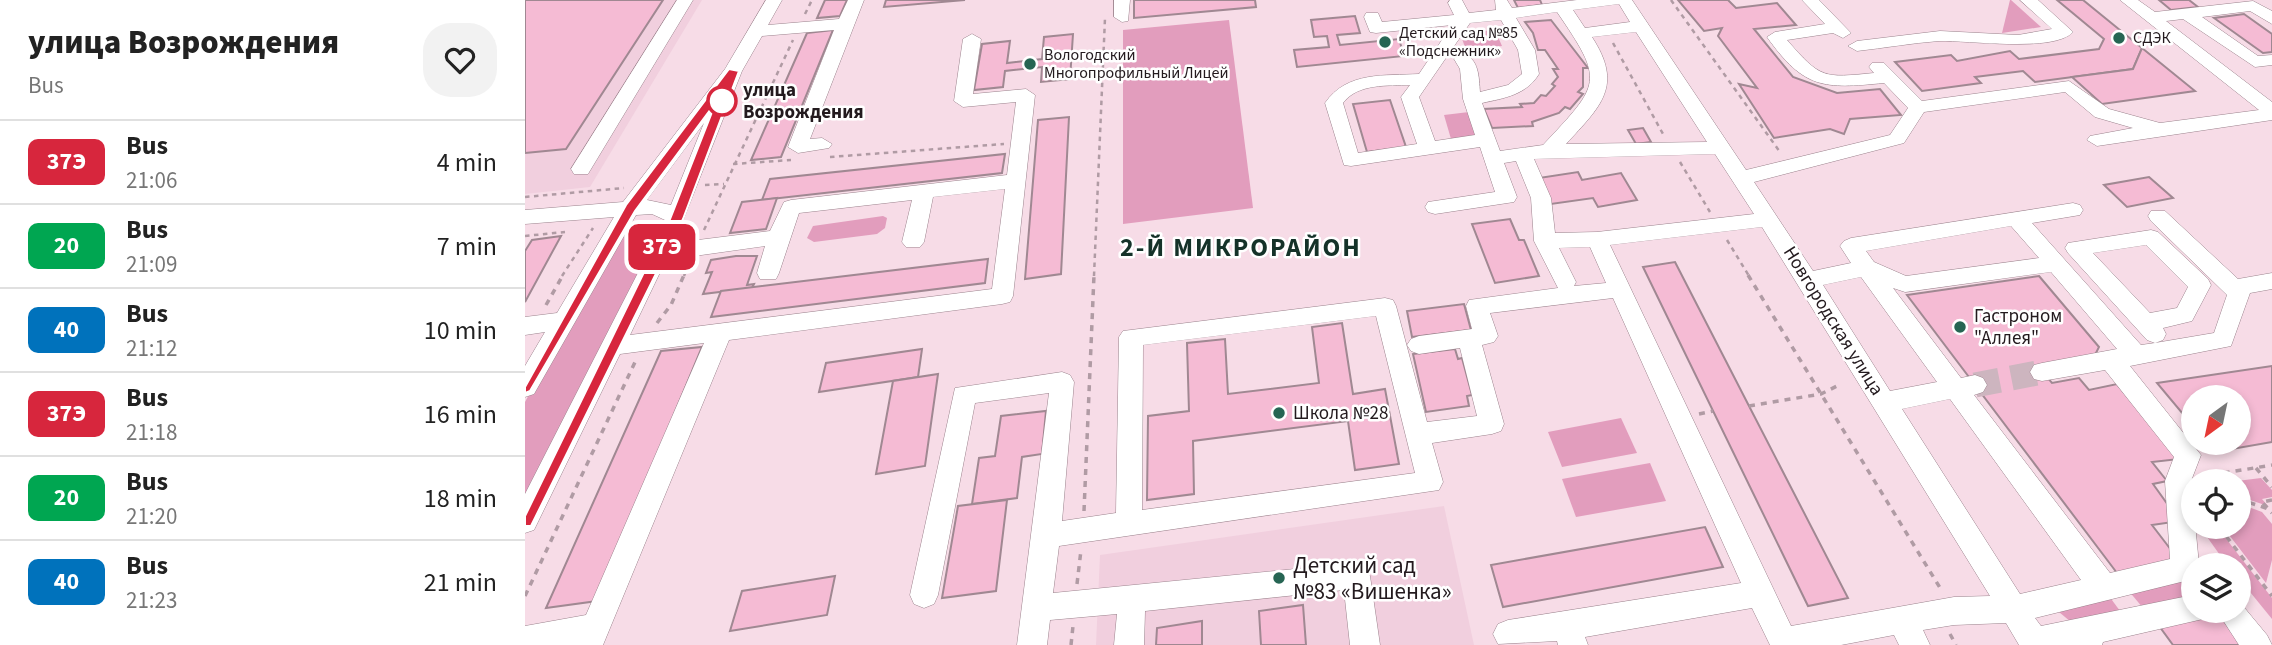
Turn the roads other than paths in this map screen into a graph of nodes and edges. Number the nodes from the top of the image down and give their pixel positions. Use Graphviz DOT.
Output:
graph roads {
  1 [pos="685,0"];
  2 [pos="774,0"];
  3 [pos="856,0"];
  4 [pos="1616,0"];
  5 [pos="1624,0"];
  6 [pos="1810,0"];
  7 [pos="2028,0"];
  8 [pos="2128,0"];
  9 [pos="2204,0"];
  10 [pos="1503,7"];
  11 [pos="1562,8"];
  12 [pos="1460,11"];
  13 [pos="2218,11"];
  14 [pos="2188,15"];
  15 [pos="1372,17"];
  16 [pos="2150,18"];
  17 [pos="2272,19"];
  18 [pos="845,23"];
  19 [pos="1642,26"];
  20 [pos="1837,27"];
  21 [pos="757,31"];
  22 [pos="1579,34"];
  23 [pos="972,39"];
  24 [pos="1857,46"];
  25 [pos="1463,59"];
  26 [pos="2272,60"];
  27 [pos="733,71"];
  28 [pos="1887,76"];
  29 [pos="1425,79"];
  30 [pos="2272,91"];
  31 [pos="2251,95"];
  32 [pos="1472,99"];
  33 [pos="1918,107"];
  34 [pos="2272,112"];
  35 [pos="2160,129"];
  36 [pos="2097,140"];
  37 [pos="1720,148"];
  38 [pos="1428,149"];
  39 [pos="1490,149"];
  40 [pos="1672,149"];
  41 [pos="1550,150"];
  42 [pos="825,151"];
  43 [pos="1523,153"];
  44 [pos="581,169"];
  45 [pos="1742,178"];
  46 [pos="1016,181"];
  47 [pos="924,192"];
  48 [pos="1507,197"];
  49 [pos="1541,198"];
  50 [pos="1435,207"];
  51 [pos="630,208"];
  52 [pos="2073,210"];
  53 [pos="2158,216"];
  54 [pos="525,217"];
  55 [pos="2016,218"];
  56 [pos="676,219"];
  57 [pos="1769,219"];
  58 [pos="778,237"];
  59 [pos="1597,239"];
  60 [pos="1545,241"];
  61 [pos="913,242"];
  62 [pos="659,253"];
  63 [pos="2056,264"];
  64 [pos="1866,268"];
  65 [pos="768,273"];
  66 [pos="1808,280"];
  67 [pos="2272,281"];
  68 [pos="1565,282"];
  69 [pos="1621,289"];
  70 [pos="2239,293"];
  71 [pos="562,321"];
  72 [pos="2145,323"];
  73 [pos="530,326"];
  74 [pos="721,331"];
  75 [pos="1469,338"];
  76 [pos="1419,345"];
  77 [pos="613,346"];
  78 [pos="2168,350"];
  79 [pos="2136,355"];
  80 [pos="2111,360"];
  81 [pos="2042,372"];
  82 [pos="525,387"];
  83 [pos="1966,387"];
  84 [pos="1884,402"];
  85 [pos="1418,434"];
  86 [pos="525,521"];
  87 [pos="1129,524"];
  88 [pos="1047,535"];
  89 [pos="2103,587"];
  90 [pos="1759,593"];
  91 [pos="924,595"];
  92 [pos="1132,597"];
  93 [pos="1037,608"];
  94 [pos="2014,609"];
  95 [pos="2181,612"];
  96 [pos="2240,623"];
  97 [pos="1909,633"];
  98 [pos="1508,634"];
  99 [pos="1570,635"];
  100 [pos="592,637"];
  101 [pos="2086,639"];
  102 [pos="525,640"];
  103 [pos="1785,643"];
  104 [pos="2035,643"];
  105 [pos="1032,645"];
  106 [pos="1129,645"];
  107 [pos="1365,645"];
  108 [pos="2257,645"];
  1 -- 44 [label="street"];
  2 -- 21 [label="street"];
  3 -- 18 [label="street"];
  4 -- 11 [label="street"];
  5 -- 19 [label="street, Новгородская улица"];
  6 -- 20 [label="street"];
  7 -- 24 [label="street"];
  8 -- 16 [label="street"];
  9 -- 13 [label="street"];
  10 -- 11 [label="street"];
  10 -- 12 [label="street"];
  10 -- 32 [label="street"];
  11 -- 22 [label="street"];
  12 -- 15 [label="street"];
  12 -- 29 [label="street"];
  13 -- 14 [label="street"];
  13 -- 17 [label="street"];
  14 -- 16 [label="street"];
  14 -- 26 [label="street"];
  16 -- 31 [label="street"];
  18 -- 21 [label="street"];
  18 -- 42 [label="street"];
  19 -- 22 [label="street"];
  19 -- 37 [label="street, Новгородская улица"];
  20 -- 24 [label="street"];
  20 -- 28 [label="street"];
  21 -- 27 [label="street"];
  22 -- 41 [label="street"];
  23 -- 46 [label="street"];
  24 -- 28 [label="street"];
  25 -- 32 [label="street"];
  27 -- 51 [label="street"];
  27 -- 56 [label="street"];
  28 -- 33 [label="street"];
  29 -- 38 [label="street"];
  29 -- 38 [label="street"];
  30 -- 31 [label="street"];
  31 -- 34 [label="street"];
  32 -- 39 [label="street"];
  33 -- 35 [label="street"];
  33 -- 45 [label="street"];
  34 -- 35 [label="street"];
  35 -- 36 [label="street"];
  37 -- 40 [label="street"];
  37 -- 45 [label="street, Новгородская улица"];
  38 -- 39 [label="street"];
  39 -- 43 [label="street"];
  39 -- 48 [label="street"];
  40 -- 41 [label="street"];
  41 -- 43 [label="street"];
  43 -- 49 [label="street"];
  45 -- 57 [label="street, Новгородская улица"];
  46 -- 47 [label="street"];
  46 -- 74 [label="street"];
  47 -- 58 [label="street"];
  47 -- 61 [label="street"];
  48 -- 49 [label="street"];
  48 -- 50 [label="street"];
  49 -- 60 [label="street"];
  51 -- 54 [label="street"];
  51 -- 56 [label="street"];
  51 -- 71 [label="street"];
  52 -- 55 [label="street"];
  53 -- 70 [label="street"];
  55 -- 63 [label="street"];
  55 -- 64 [label="street"];
  56 -- 62 [label="street"];
  57 -- 59 [label="street"];
  57 -- 66 [label="street, Новгородская улица"];
  58 -- 62 [label="street"];
  58 -- 65 [label="street"];
  59 -- 60 [label="street"];
  59 -- 69 [label="street"];
  60 -- 68 [label="street"];
  62 -- 77 [label="street"];
  63 -- 64 [label="street"];
  63 -- 79 [label="street"];
  64 -- 66 [label="street"];
  64 -- 83 [label="street"];
  66 -- 84 [label="street, Новгородская улица"];
  67 -- 70 [label="street"];
  69 -- 75 [label="street"];
  69 -- 90 [label="street"];
  70 -- 78 [label="street"];
  71 -- 73 [label="street"];
  71 -- 82 [label="street"];
  72 -- 72 [label="street"];
  72 -- 78 [label="street"];
  74 -- 77 [label="street"];
  74 -- 100 [label="street"];
  75 -- 76 [label="street"];
  75 -- 85 [label="street"];
  77 -- 86 [label="street"];
  78 -- 79 [label="street"];
  79 -- 80 [label="street"];
  80 -- 81 [label="street"];
  80 -- 89 [label="street"];
  83 -- 84 [label="street"];
  83 -- 89 [label="street"];
  84 -- 94 [label="street, Новгородская улица"];
  85 -- 87 [label="street"];
  85 -- 87 [label="street"];
  87 -- 88 [label="street"];
  88 -- 91 [label="street"];
  88 -- 93 [label="street"];
  89 -- 94 [label="street"];
  90 -- 99 [label="street"];
  90 -- 103 [label="street"];
  92 -- 93 [label="street"];
  92 -- 106 [label="street"];
  92 -- 107 [label="street"];
  93 -- 105 [label="street"];
  94 -- 97 [label="street"];
  94 -- 104 [label="street, Новгородская улица"];
  95 -- 101 [label="street"];
  96 -- 108 [label="street"];
  97 -- 103 [label="street"];
  98 -- 99 [label="street"];
  100 -- 102 [label="street"];
  101 -- 104 [label="street"];
}
